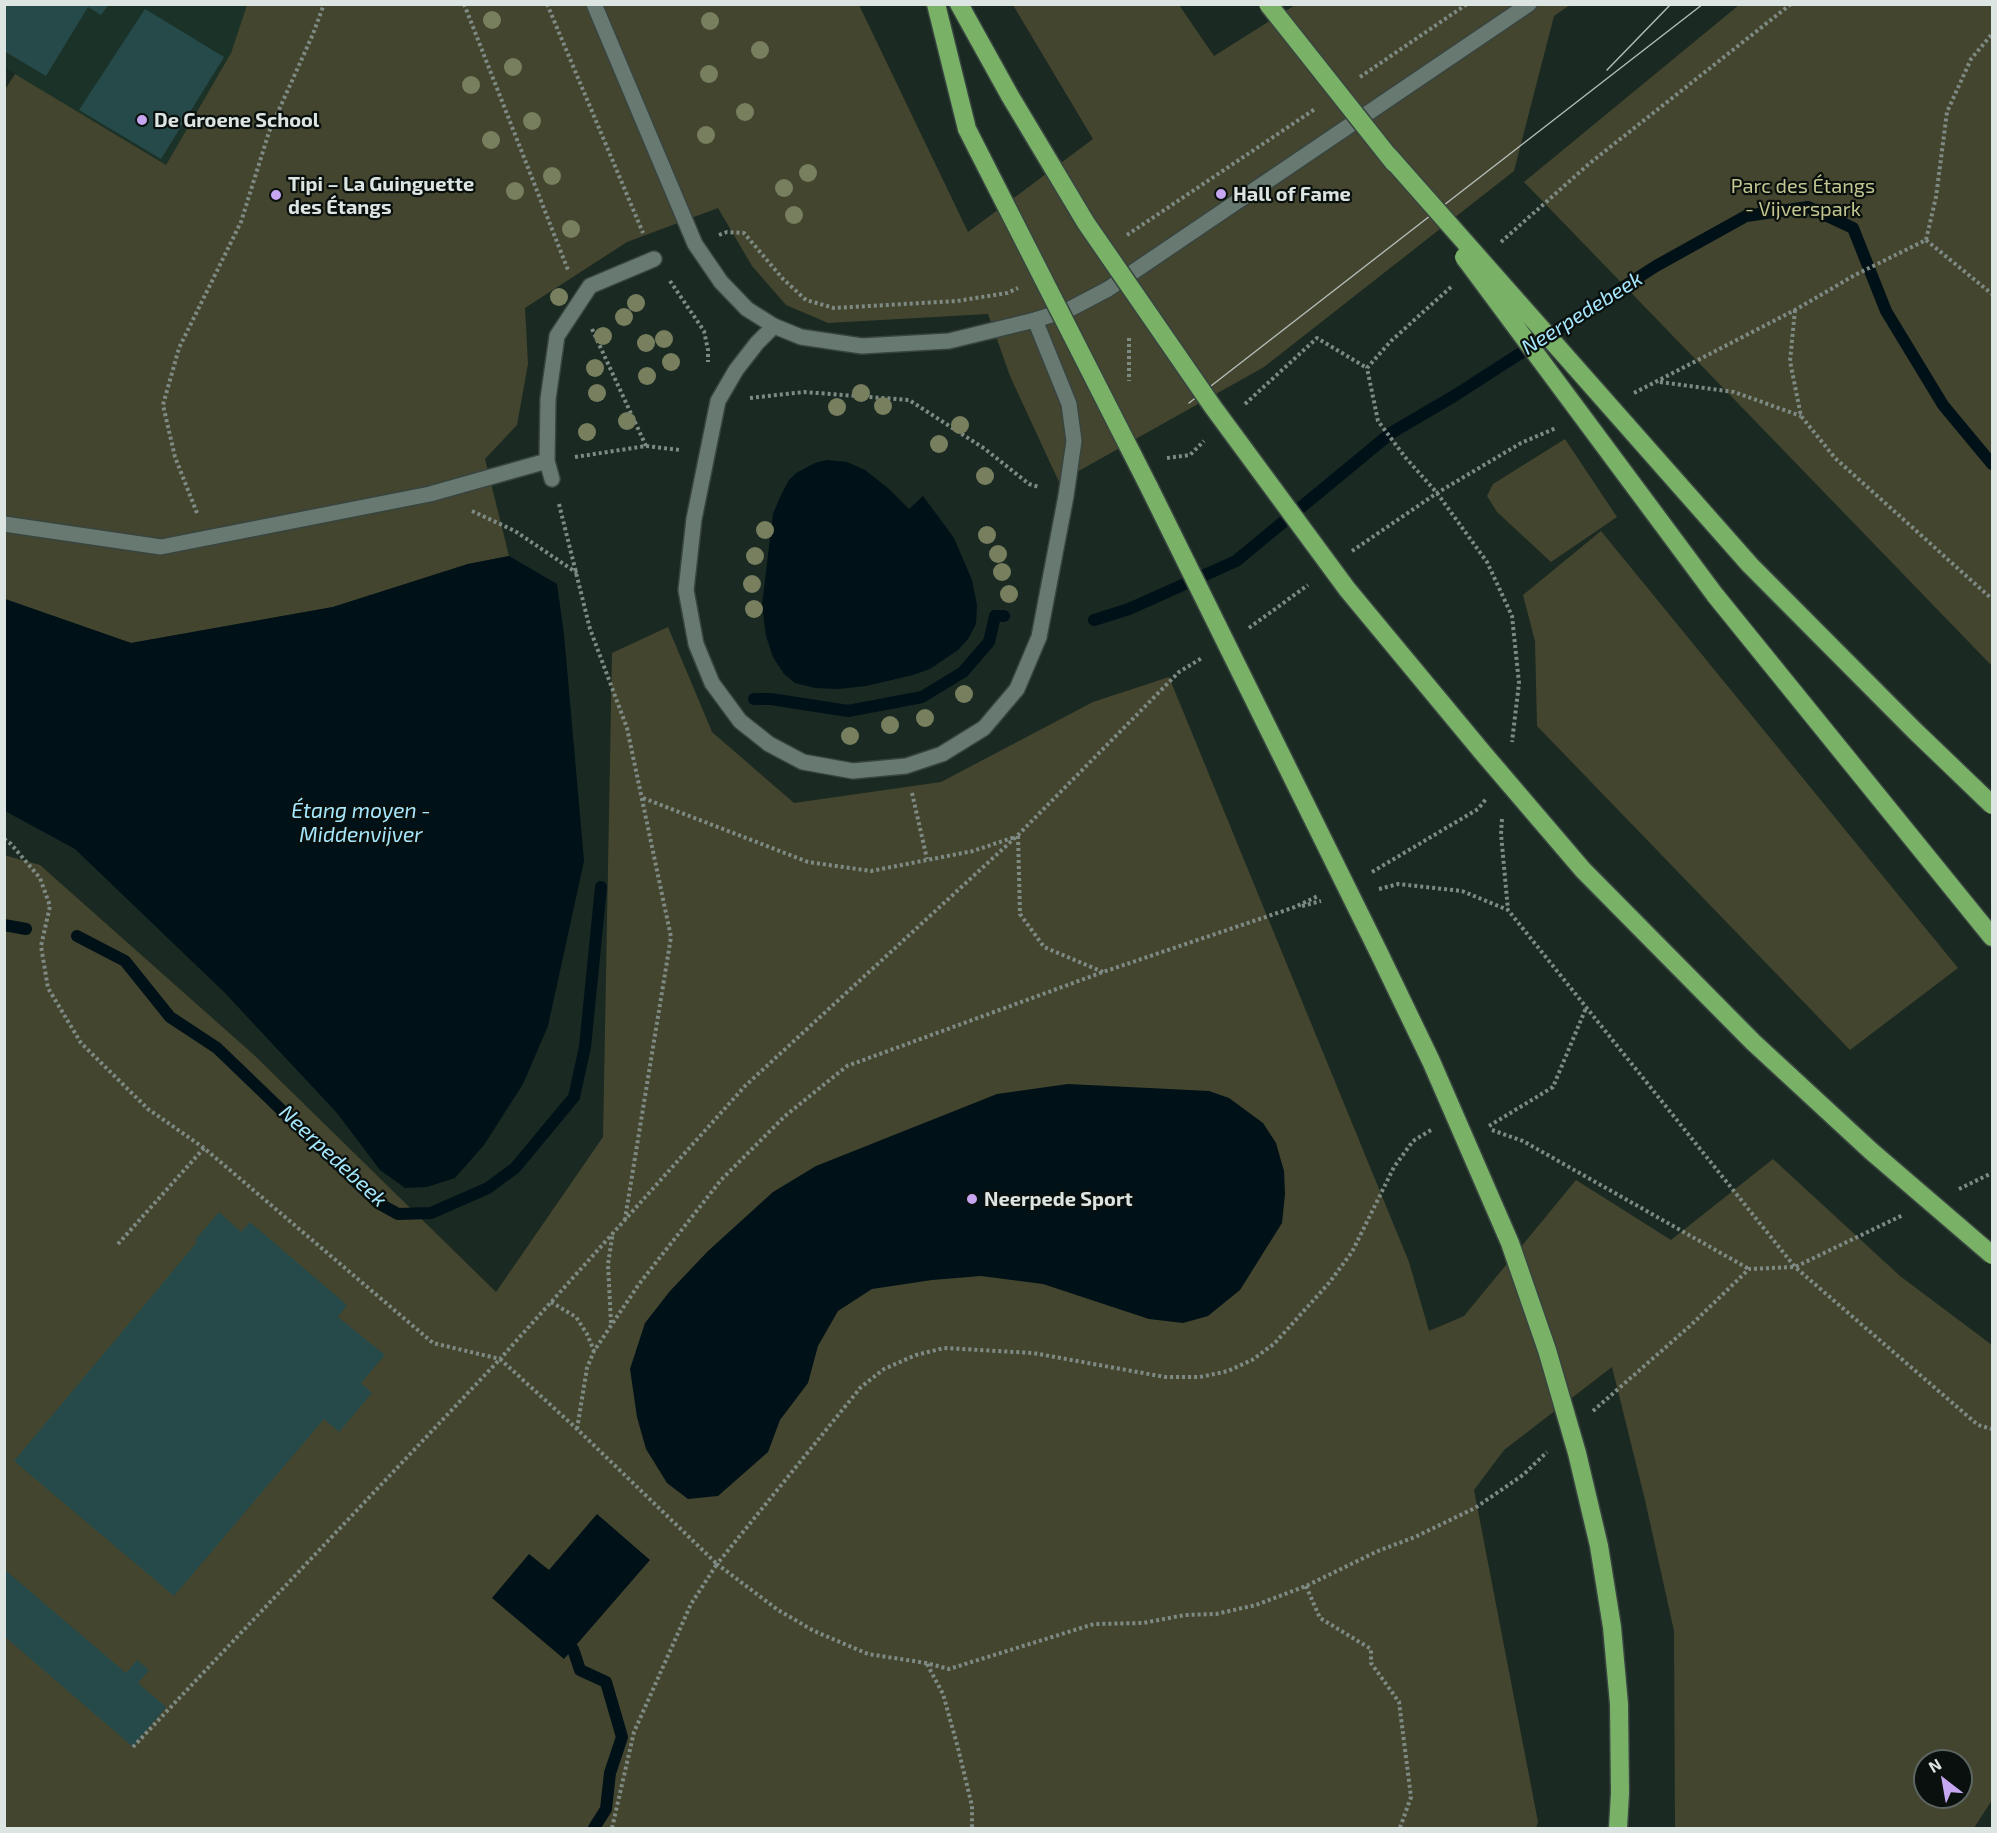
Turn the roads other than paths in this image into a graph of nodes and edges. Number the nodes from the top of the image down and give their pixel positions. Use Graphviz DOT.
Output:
graph roads {
  1 [pos="594,4"];
  2 [pos="936,4"];
  3 [pos="959,4"];
  4 [pos="1268,4"];
  5 [pos="1529,4"];
  6 [pos="1388,155"];
  7 [pos="654,259"];
  8 [pos="1035,320"];
  9 [pos="774,327"];
  10 [pos="547,461"];
  11 [pos="552,479"];
  12 [pos="4,524"];
  13 [pos="1992,805"];
  14 [pos="1992,937"];
  15 [pos="1992,1255"];
  16 [pos="1618,1828"];
  1 -- 9 [label="street"];
  2 -- 16 [label="highway, bridge"];
  3 -- 15 [label="highway, bridge"];
  4 -- 6 [label="highway, bridge"];
  5 -- 8 [label="street"];
  6 -- 13 [label="highway, bridge"];
  6 -- 14 [label="highway, bridge"];
  7 -- 10 [label="street"];
  8 -- 9 [label="street"];
  8 -- 9 [label="street"];
  10 -- 11 [label="street"];
  10 -- 12 [label="street"];
}
